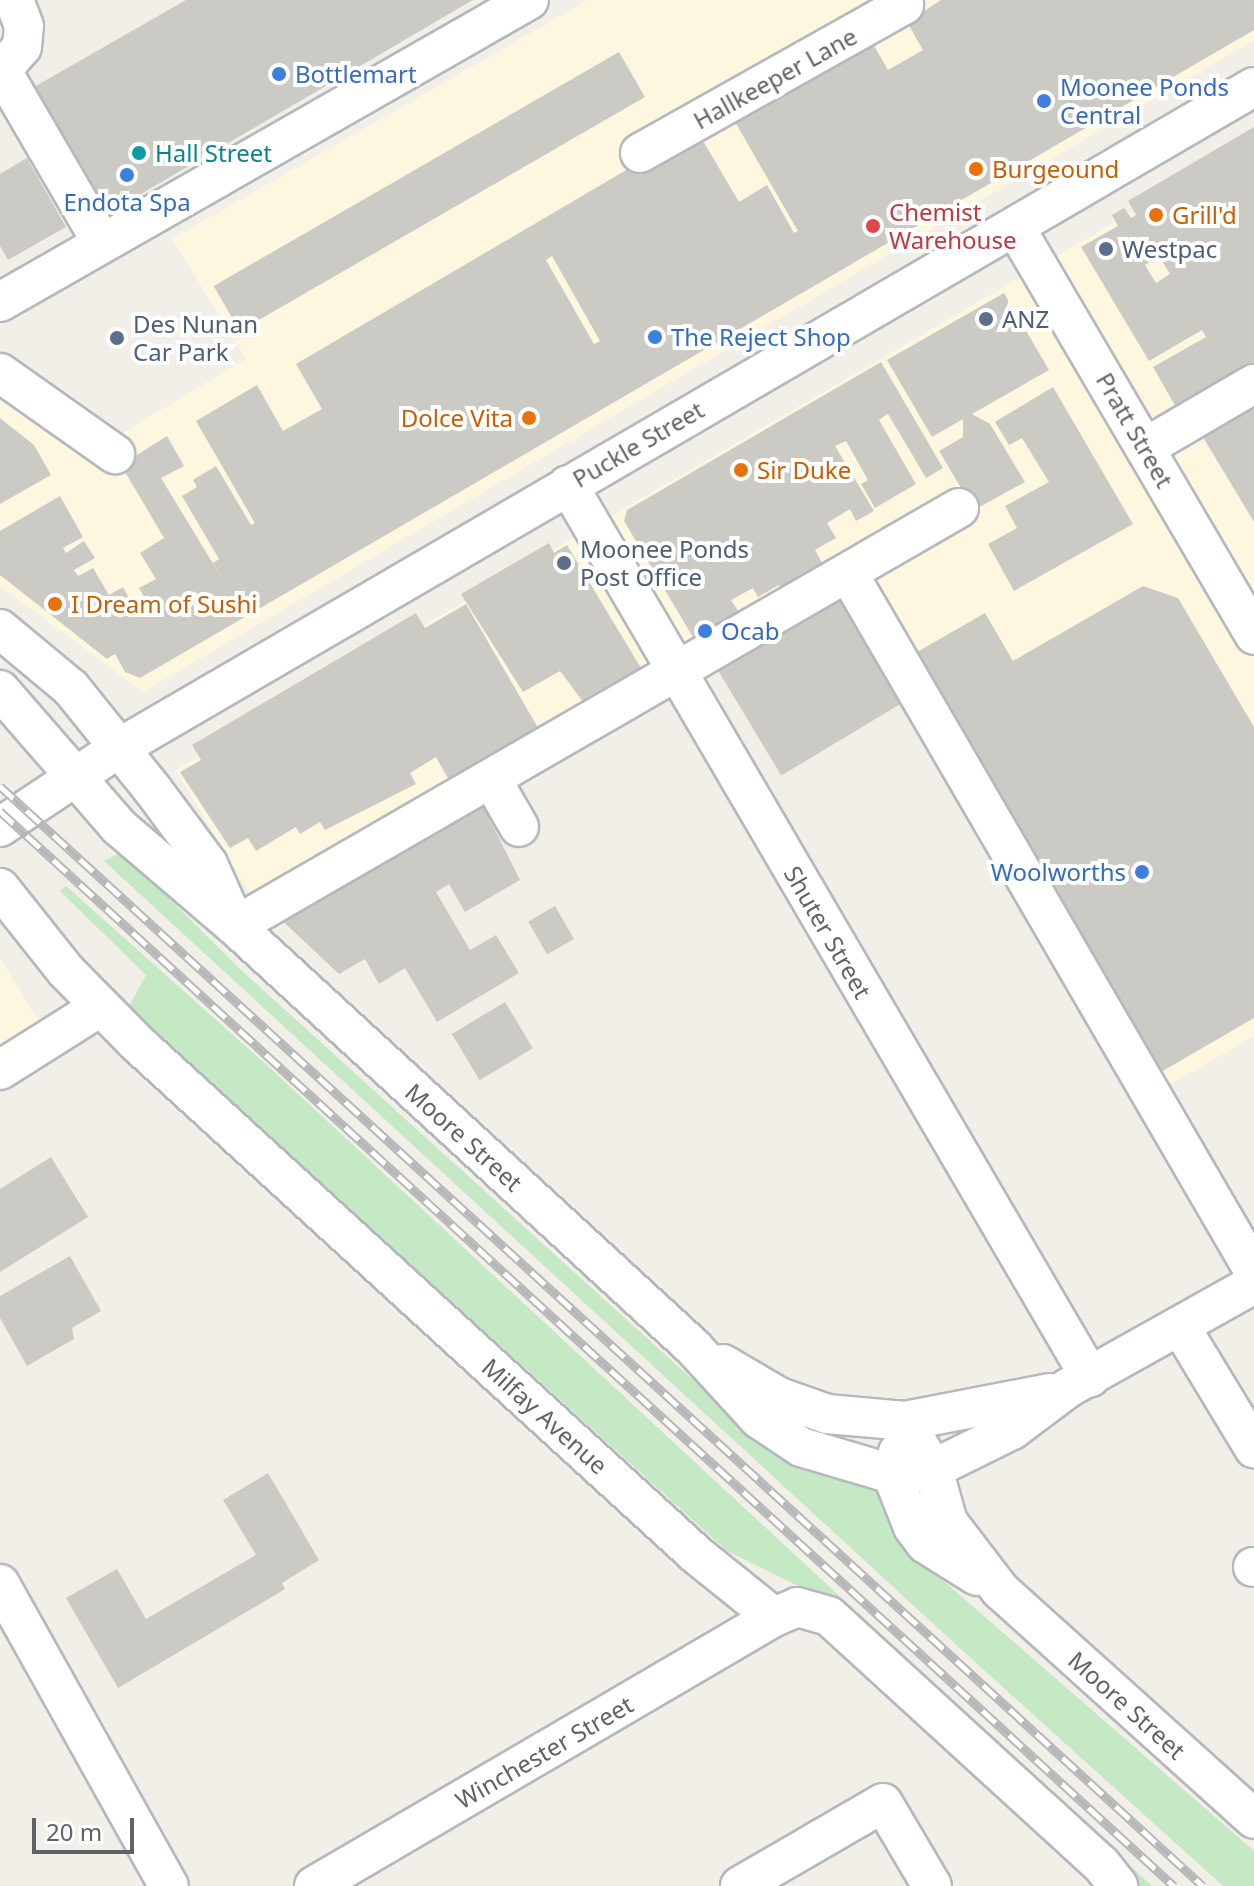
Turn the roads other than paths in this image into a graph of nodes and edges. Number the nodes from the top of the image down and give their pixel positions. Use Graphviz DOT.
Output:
graph roads {
  1 [pos="14,0"];
  2 [pos="901,0"];
  3 [pos="510,5"];
  4 [pos="1,71"];
  5 [pos="1254,87"];
  6 [pos="640,153"];
  7 [pos="1015,227"];
  8 [pos="102,243"];
  9 [pos="0,302"];
  10 [pos="0,373"];
  11 [pos="1254,384"];
  12 [pos="1146,447"];
  13 [pos="115,454"];
  14 [pos="568,485"];
  15 [pos="959,508"];
  16 [pos="848,573"];
  17 [pos="0,629"];
  18 [pos="1254,635"];
  19 [pos="676,672"];
  20 [pos="0,690"];
  21 [pos="119,748"];
  22 [pos="73,778"];
  23 [pos="492,780"];
  24 [pos="14,818"];
  25 [pos="519,827"];
  26 [pos="0,888"];
  27 [pos="235,926"];
  28 [pos="100,1007"];
  29 [pos="0,1070"];
  30 [pos="1254,1271"];
  31 [pos="1254,1284"];
  32 [pos="1180,1326"];
  33 [pos="693,1347"];
  34 [pos="1079,1383"];
  35 [pos="905,1421"];
  36 [pos="1254,1448"];
  37 [pos="933,1469"];
  38 [pos="892,1474"];
  39 [pos="0,1584"];
  40 [pos="1000,1590"];
  41 [pos="774,1617"];
  42 [pos="1254,1819"];
  43 [pos="169,1886"];
  44 [pos="314,1886"];
  45 [pos="740,1886"];
  46 [pos="932,1886"];
  47 [pos="1118,1886"];
  1 -- 4 [label="street"];
  2 -- 6 [label="street, Hallkeeper Lane"];
  3 -- 8 [label="street"];
  4 -- 8 [label="street"];
  5 -- 7 [label="street, Puckle Street"];
  7 -- 12 [label="street, Pratt Street"];
  7 -- 14 [label="street, Puckle Street"];
  8 -- 9 [label="street"];
  10 -- 13 [label="street"];
  11 -- 12 [label="street"];
  12 -- 18 [label="street, Pratt Street"];
  14 -- 19 [label="street, Shuter Street"];
  14 -- 21 [label="street, Puckle Street"];
  15 -- 16 [label="street"];
  16 -- 19 [label="street"];
  16 -- 30 [label="street"];
  17 -- 21 [label="street, Moore Street"];
  19 -- 23 [label="street"];
  19 -- 34 [label="street, Shuter Street"];
  20 -- 22 [label="street, Moore Street"];
  21 -- 22 [label="street, Puckle Street"];
  21 -- 27 [label="street, Moore Street"];
  22 -- 24 [label="street, Puckle Street"];
  22 -- 27 [label="street, Moore Street"];
  23 -- 25 [label="street"];
  23 -- 27 [label="street"];
  26 -- 28 [label="street, Milfay Avenue"];
  27 -- 33 [label="street, Moore Street"];
  28 -- 29 [label="street"];
  28 -- 41 [label="street, Milfay Avenue"];
  31 -- 32 [label="street"];
  32 -- 34 [label="street"];
  32 -- 36 [label="street"];
  33 -- 35 [label="street, Moore Street"];
  33 -- 38 [label="street, Moore Street"];
  34 -- 35 [label="street"];
  34 -- 37 [label="street"];
  35 -- 37 [label="street, Moore Street"];
  35 -- 38 [label="street"];
  37 -- 38 [label="street, Moore Street"];
  37 -- 40 [label="street, Moore Street"];
  38 -- 40 [label="street, Moore Street"];
  39 -- 43 [label="street"];
  40 -- 42 [label="street, Moore Street"];
  41 -- 44 [label="street, Winchester Street"];
  41 -- 47 [label="street"];
  45 -- 46 [label="street"];
}
